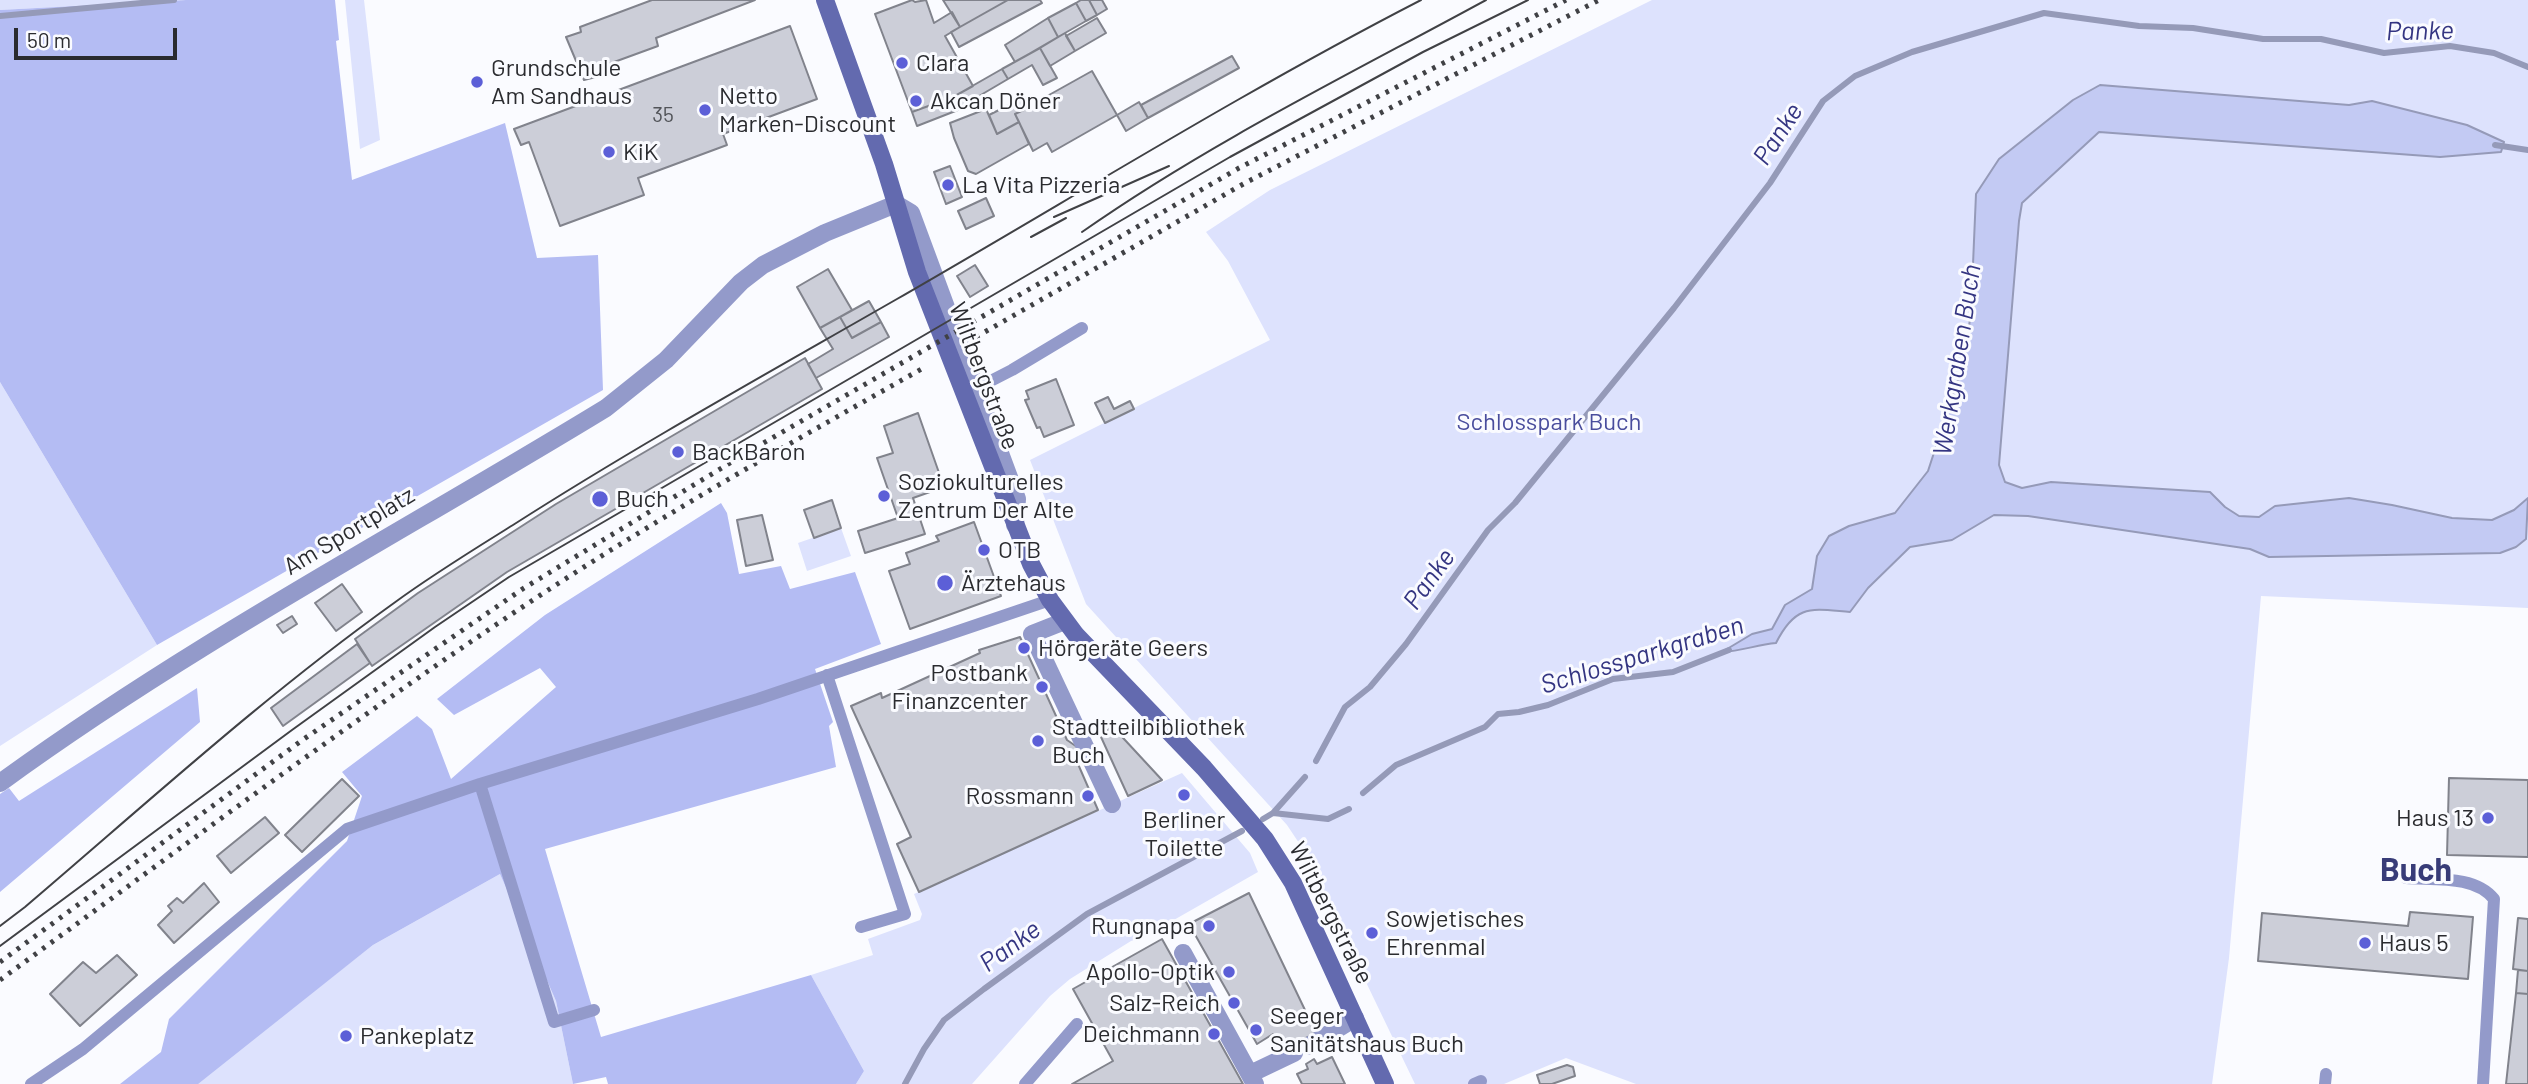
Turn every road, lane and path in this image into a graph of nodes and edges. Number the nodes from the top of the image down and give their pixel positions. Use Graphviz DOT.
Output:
graph roads {
  1 [pos="825,0"];
  2 [pos="896,204"];
  3 [pos="1082,328"];
  4 [pos="975,389"];
  5 [pos="1015,526"];
  6 [pos="1050,600"];
  7 [pos="1065,621"];
  8 [pos="827,675"];
  9 [pos="0,783"];
  10 [pos="480,784"];
  11 [pos="1112,804"];
  12 [pos="2406,878"];
  13 [pos="861,928"];
  14 [pos="1183,953"];
  15 [pos="594,1010"];
  16 [pos="1356,1018"];
  17 [pos="1077,1024"];
  18 [pos="1252,1079"];
  19 [pos="31,1084"];
  20 [pos="1025,1084"];
  21 [pos="1385,1084"];
  22 [pos="2483,1084"];
  1 -- 2 [label="main road, Wiltbergstraße"];
  2 -- 4 [label="street"];
  2 -- 5 [label="main road, Wiltbergstraße"];
  2 -- 9 [label="street, Am Sportplatz"];
  3 -- 4 [label="lane"];
  4 -- 5 [label="street"];
  5 -- 6 [label="main road, Wiltbergstraße"];
  6 -- 7 [label="main road, Wiltbergstraße"];
  6 -- 8 [label="lane"];
  7 -- 11 [label="street"];
  7 -- 16 [label="main road, Wiltbergstraße"];
  8 -- 10 [label="lane"];
  8 -- 13 [label="lane"];
  10 -- 15 [label="lane"];
  10 -- 19 [label="lane"];
  12 -- 22 [label="lane"];
  14 -- 18 [label="street"];
  16 -- 18 [label="street"];
  16 -- 21 [label="main road, Wiltbergstraße"];
  17 -- 20 [label="lane"];
}
